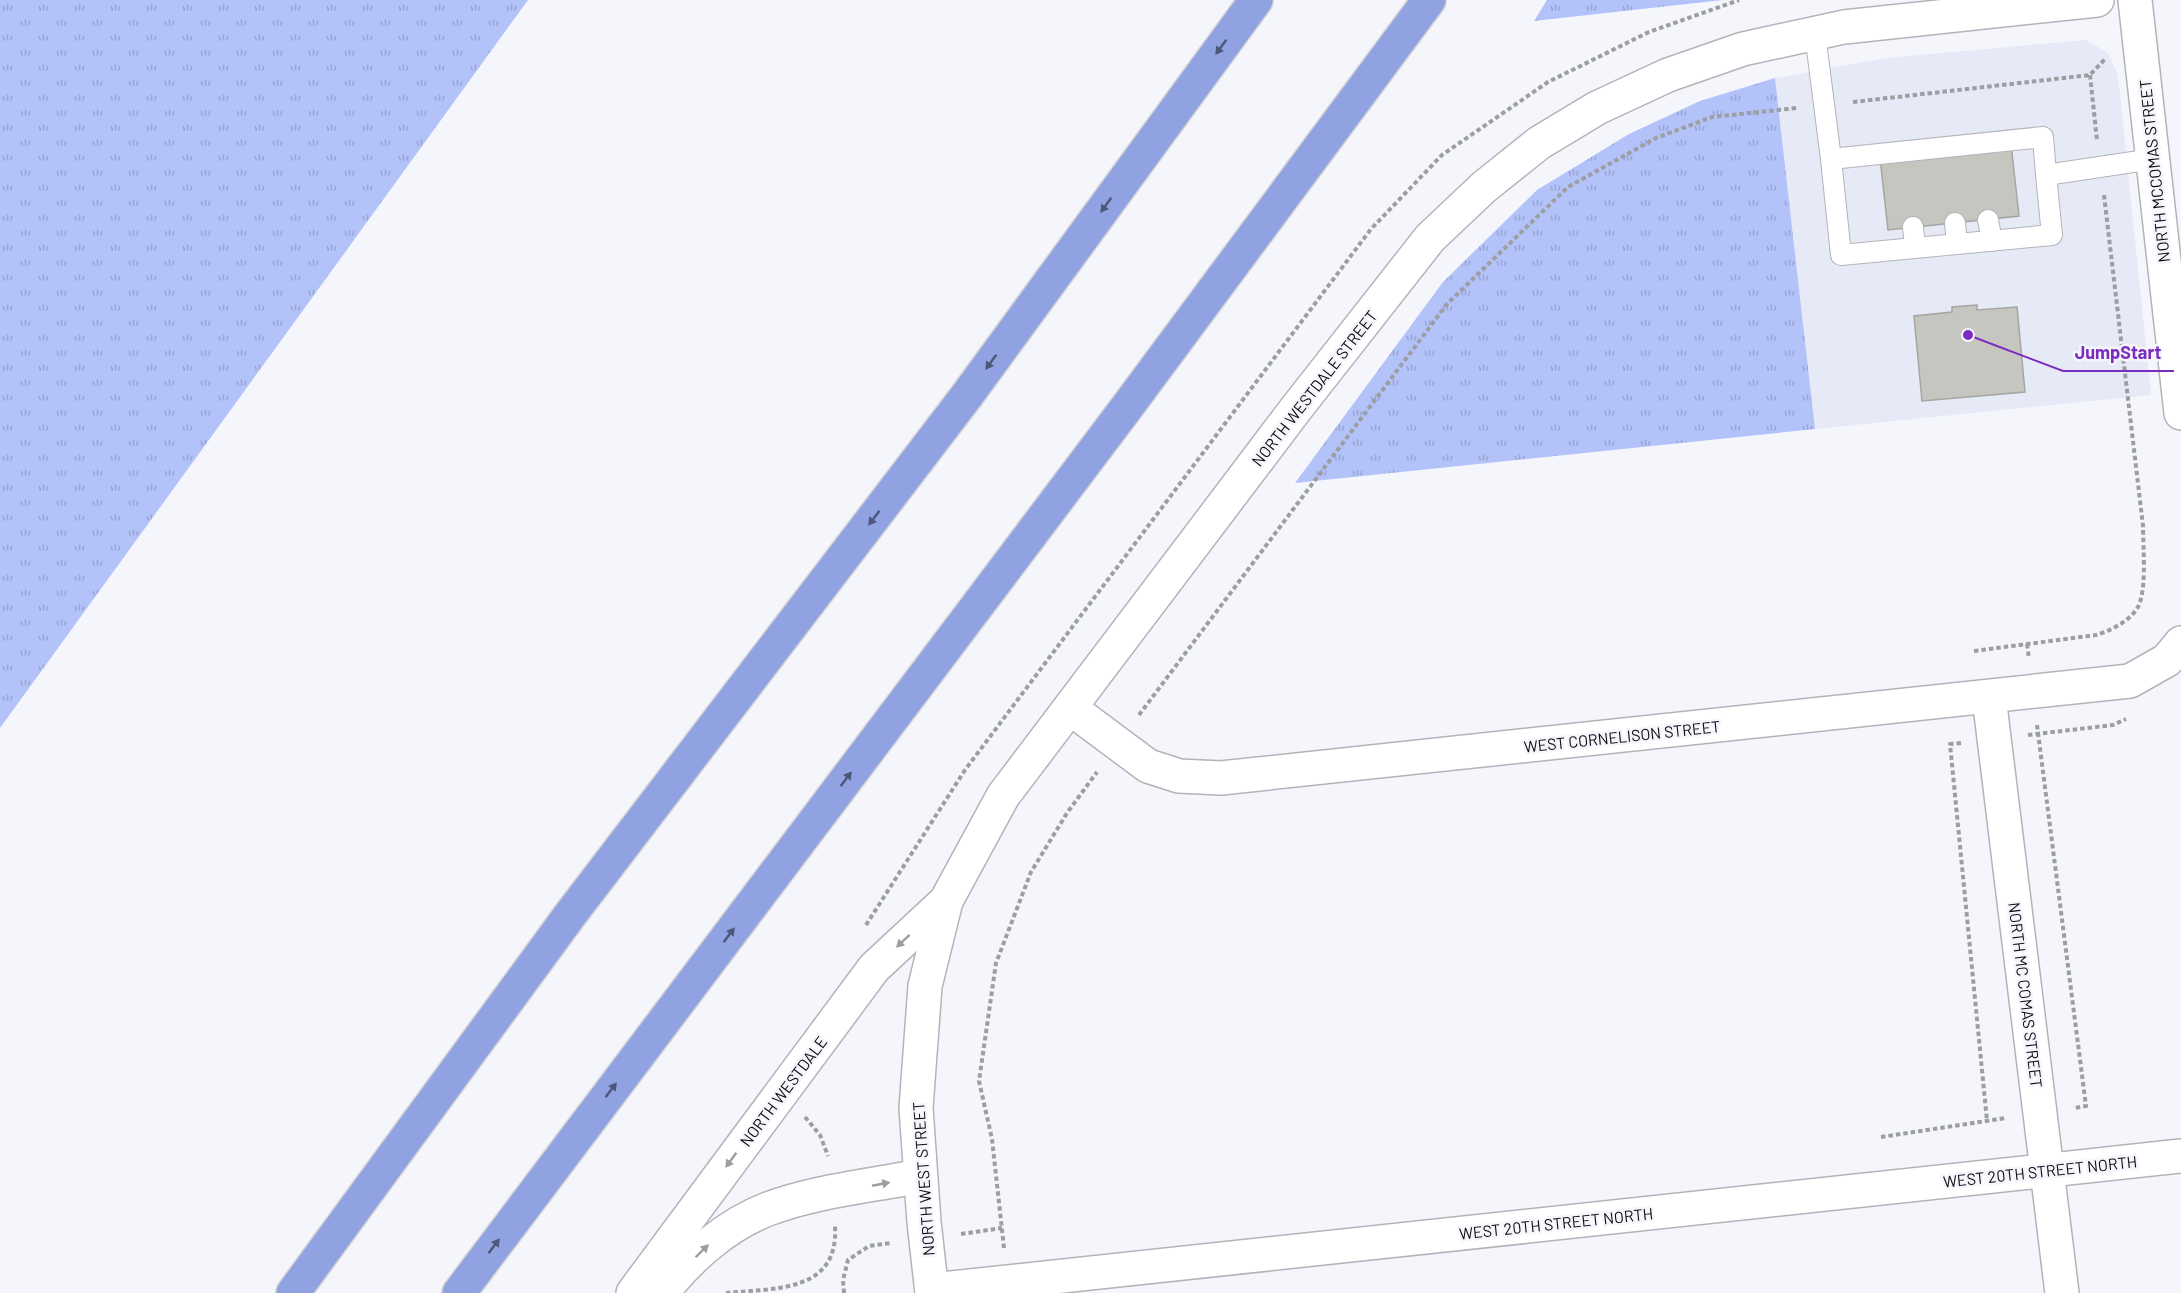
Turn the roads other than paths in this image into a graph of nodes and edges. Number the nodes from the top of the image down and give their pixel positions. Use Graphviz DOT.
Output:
graph roads {
  1 [pos="1256,0"];
  2 [pos="1429,0"];
  3 [pos="2097,0"];
  4 [pos="2135,0"];
  5 [pos="1815,34"];
  6 [pos="1831,159"];
  7 [pos="2153,159"];
  8 [pos="2046,175"];
  9 [pos="1988,219"];
  10 [pos="1955,223"];
  11 [pos="1913,227"];
  12 [pos="1992,242"];
  13 [pos="1957,244"];
  14 [pos="1915,247"];
  15 [pos="2181,413"];
  16 [pos="2181,643"];
  17 [pos="1989,697"];
  18 [pos="1070,708"];
  19 [pos="946,901"];
  20 [pos="2181,1156"];
  21 [pos="2048,1170"];
  22 [pos="920,1176"];
  23 [pos="932,1292"];
  24 [pos="293,1293"];
  25 [pos="459,1293"];
  26 [pos="633,1293"];
  27 [pos="662,1293"];
  28 [pos="2062,1293"];
  1 -- 24 [label="highway, one-way"];
  25 -- 2 [label="highway, one-way"];
  3 -- 5 [label="street, NORTH WESTDALE STREET"];
  4 -- 7 [label="street, NORTH MCCOMAS STREET"];
  5 -- 6 [label="lane"];
  5 -- 18 [label="street, NORTH WESTDALE STREET"];
  6 -- 8 [label="lane"];
  6 -- 14 [label="lane"];
  7 -- 8 [label="lane"];
  7 -- 15 [label="street, NORTH MCCOMAS STREET"];
  8 -- 12 [label="lane"];
  9 -- 12 [label="lane"];
  10 -- 13 [label="lane"];
  11 -- 14 [label="lane"];
  12 -- 13 [label="lane"];
  13 -- 14 [label="lane"];
  16 -- 17 [label="street, WEST CORNELISON STREET"];
  17 -- 18 [label="street, WEST CORNELISON STREET"];
  17 -- 21 [label="street, NORTH MC COMAS STREET"];
  18 -- 19 [label="street, NORTH WEST STREET"];
  19 -- 22 [label="street, NORTH WEST STREET"];
  19 -- 26 [label="street, NORTH WESTDALE, one-way"];
  20 -- 21 [label="street, WEST 20TH STREET NORTH"];
  21 -- 23 [label="street, WEST 20TH STREET NORTH"];
  21 -- 28 [label="street, NORTH MC COMAS STREET"];
  22 -- 23 [label="street, NORTH WEST STREET"];
  27 -- 22 [label="street, one-way"];
}
